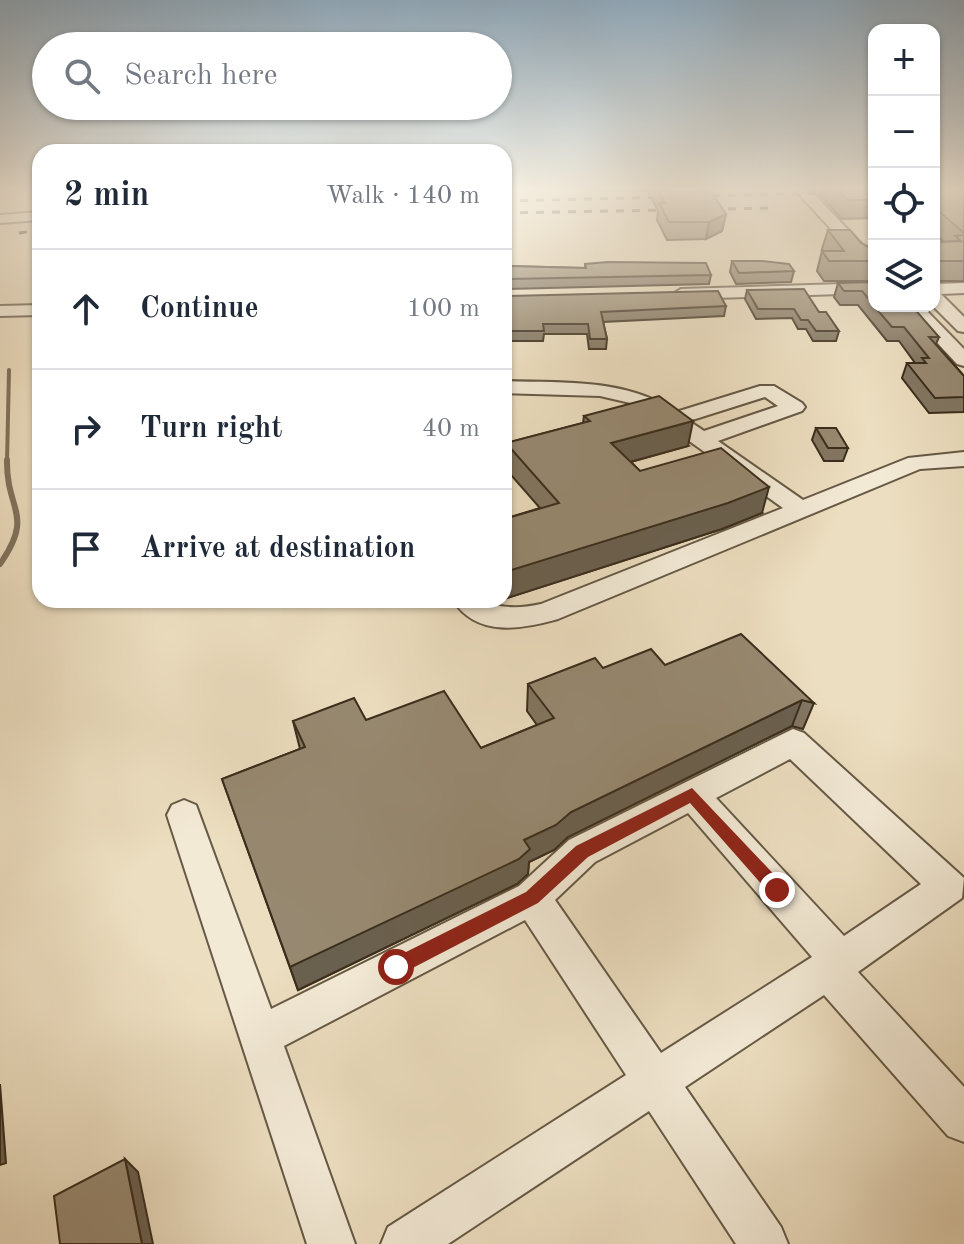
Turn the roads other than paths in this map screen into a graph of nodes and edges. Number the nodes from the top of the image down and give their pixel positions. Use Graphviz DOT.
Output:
graph roads {
  1 [pos="868,288"];
  2 [pos="940,289"];
  3 [pos="961,291"];
  4 [pos="668,294"];
  5 [pos="940,303"];
  6 [pos="32,310"];
  7 [pos="0,311"];
  8 [pos="918,312"];
  9 [pos="964,327"];
  10 [pos="961,353"];
  11 [pos="512,387"];
  12 [pos="675,419"];
  13 [pos="703,439"];
  14 [pos="964,459"];
  15 [pos="799,508"];
  16 [pos="475,608"];
  17 [pos="692,794"];
  18 [pos="184,815"];
  19 [pos="532,898"];
  20 [pos="834,965"];
  21 [pos="260,1036"];
  22 [pos="655,1082"];
  23 [pos="964,1120"];
  24 [pos="331,1244"];
  25 [pos="405,1244"];
  26 [pos="764,1244"];
  1 -- 4 [label="street"];
  2 -- 3 [label="street"];
  5 -- 9 [label="street"];
  6 -- 7 [label="street"];
  8 -- 10 [label="street"];
  11 -- 12 [label="street"];
  12 -- 13 [label="street"];
  12 -- 13 [label="street"];
  13 -- 15 [label="street"];
  14 -- 15 [label="street"];
  15 -- 16 [label="street"];
  17 -- 19 [label="street"];
  17 -- 20 [label="street"];
  17 -- 20 [label="street"];
  18 -- 21 [label="street"];
  19 -- 21 [label="street"];
  19 -- 22 [label="street"];
  20 -- 22 [label="street"];
  20 -- 23 [label="street"];
  21 -- 24 [label="street"];
  22 -- 25 [label="street"];
  22 -- 26 [label="street"];
}
